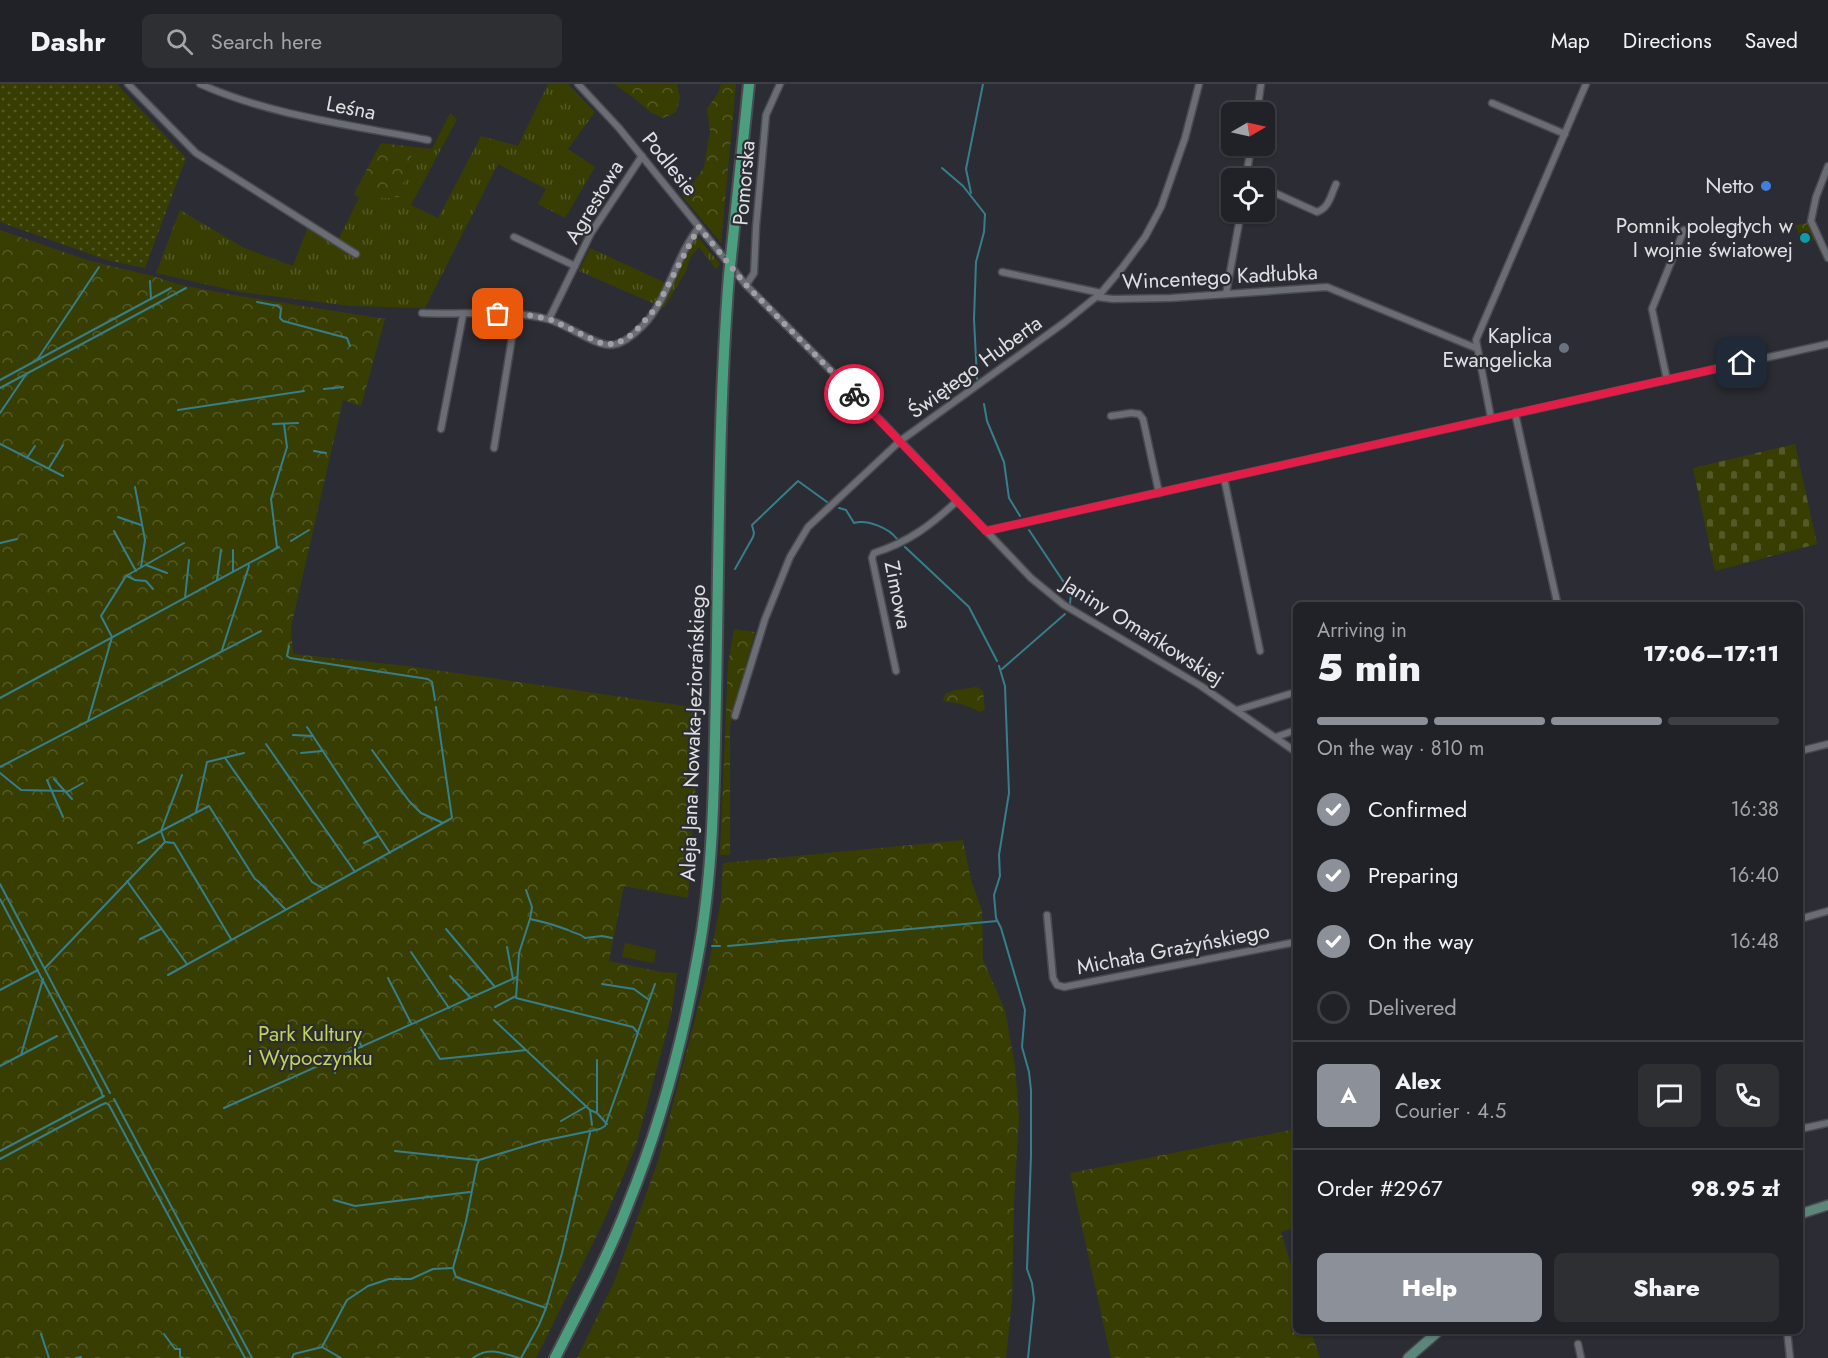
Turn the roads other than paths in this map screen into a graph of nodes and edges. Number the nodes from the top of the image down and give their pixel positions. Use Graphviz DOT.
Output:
graph roads {
  1 [pos="129,84"];
  2 [pos="200,84"];
  3 [pos="578,84"];
  4 [pos="749,84"];
  5 [pos="780,84"];
  6 [pos="1199,84"];
  7 [pos="1261,84"];
  8 [pos="1586,84"];
  9 [pos="1258,102"];
  10 [pos="1492,103"];
  11 [pos="1565,134"];
  12 [pos="428,140"];
  13 [pos="642,156"];
  14 [pos="1828,166"];
  15 [pos="1336,184"];
  16 [pos="1275,193"];
  17 [pos="1238,222"];
  18 [pos="699,227"];
  19 [pos="1684,230"];
  20 [pos="514,237"];
  21 [pos="356,254"];
  22 [pos="1828,258"];
  23 [pos="575,266"];
  24 [pos="1002,272"];
  25 [pos="746,285"];
  26 [pos="1226,294"];
  27 [pos="1099,295"];
  28 [pos="423,313"];
  29 [pos="516,313"];
  30 [pos="463,315"];
  31 [pos="549,319"];
  32 [pos="1828,344"];
  33 [pos="1476,348"];
  34 [pos="1668,380"];
  35 [pos="1515,412"];
  36 [pos="1110,416"];
  37 [pos="1491,418"];
  38 [pos="441,429"];
  39 [pos="900,441"];
  40 [pos="494,448"];
  41 [pos="1224,478"];
  42 [pos="1159,493"];
  43 [pos="957,501"];
  44 [pos="986,531"];
  45 [pos="1557,602"];
  46 [pos="1260,651"];
  47 [pos="896,671"];
  48 [pos="1293,693"];
  49 [pos="1237,710"];
  50 [pos="735,716"];
  51 [pos="1293,731"];
  52 [pos="1276,737"];
  53 [pos="1828,744"];
  54 [pos="1293,750"];
  55 [pos="1803,750"];
  56 [pos="1828,911"];
  57 [pos="1047,915"];
  58 [pos="1803,918"];
  59 [pos="1293,943"];
  60 [pos="1828,1122"];
  61 [pos="1803,1128"];
  62 [pos="1828,1205"];
  63 [pos="1803,1213"];
  64 [pos="1435,1334"];
  65 [pos="1787,1334"];
  66 [pos="1578,1344"];
  67 [pos="555,1358"];
  68 [pos="1407,1358"];
  69 [pos="1581,1358"];
  70 [pos="1790,1358"];
  1 -- 21 [label="street"];
  2 -- 12 [label="street, Leśna"];
  3 -- 13 [label="street, Podlesie"];
  4 -- 67 [label="main road, Aleja Jana Nowaka-Jeziorańskiego, bridge"];
  5 -- 25 [label="street, Pomorska"];
  6 -- 27 [label="street, Świętego Huberta"];
  7 -- 9 [label="street"];
  8 -- 11 [label="street"];
  10 -- 11 [label="street"];
  11 -- 33 [label="street"];
  13 -- 18 [label="street, Podlesie"];
  13 -- 23 [label="street, Agrestowa"];
  14 -- 22 [label="street"];
  15 -- 16 [label="street"];
  17 -- 26 [label="street"];
  18 -- 25 [label="street, Podlesie"];
  18 -- 31 [label="street"];
  19 -- 34 [label="street"];
  20 -- 23 [label="street, Agrestowa"];
  23 -- 31 [label="street, Agrestowa"];
  24 -- 27 [label="street, Świętego Huberta"];
  25 -- 39 [label="street, Podlesie"];
  26 -- 27 [label="street, Wincentego Kadłubka"];
  26 -- 33 [label="street, Wincentego Kadłubka"];
  27 -- 39 [label="street, Świętego Huberta"];
  28 -- 30 [label="street"];
  29 -- 30 [label="street"];
  29 -- 31 [label="street"];
  29 -- 40 [label="street"];
  30 -- 38 [label="street"];
  32 -- 34 [label="street"];
  33 -- 37 [label="street"];
  34 -- 35 [label="street"];
  35 -- 37 [label="street"];
  35 -- 45 [label="street"];
  36 -- 42 [label="street"];
  37 -- 41 [label="street"];
  39 -- 43 [label="street, Podlesie"];
  39 -- 50 [label="street, Świętego Huberta"];
  41 -- 42 [label="street"];
  41 -- 46 [label="street"];
  42 -- 44 [label="street"];
  43 -- 44 [label="street, Janiny Omańkowskiej"];
  43 -- 47 [label="street, Zimowa"];
  44 -- 49 [label="street, Janiny Omańkowskiej"];
  48 -- 49 [label="street"];
  49 -- 52 [label="street, Janiny Omańkowskiej"];
  51 -- 52 [label="street"];
  52 -- 54 [label="street, Janiny Omańkowskiej"];
  53 -- 55 [label="street"];
  56 -- 58 [label="street"];
  57 -- 59 [label="street, Michała Grażyńskiego"];
  60 -- 61 [label="street"];
  62 -- 63 [label="street"];
  64 -- 68 [label="street"];
  65 -- 70 [label="street"];
  66 -- 69 [label="street"];
}
